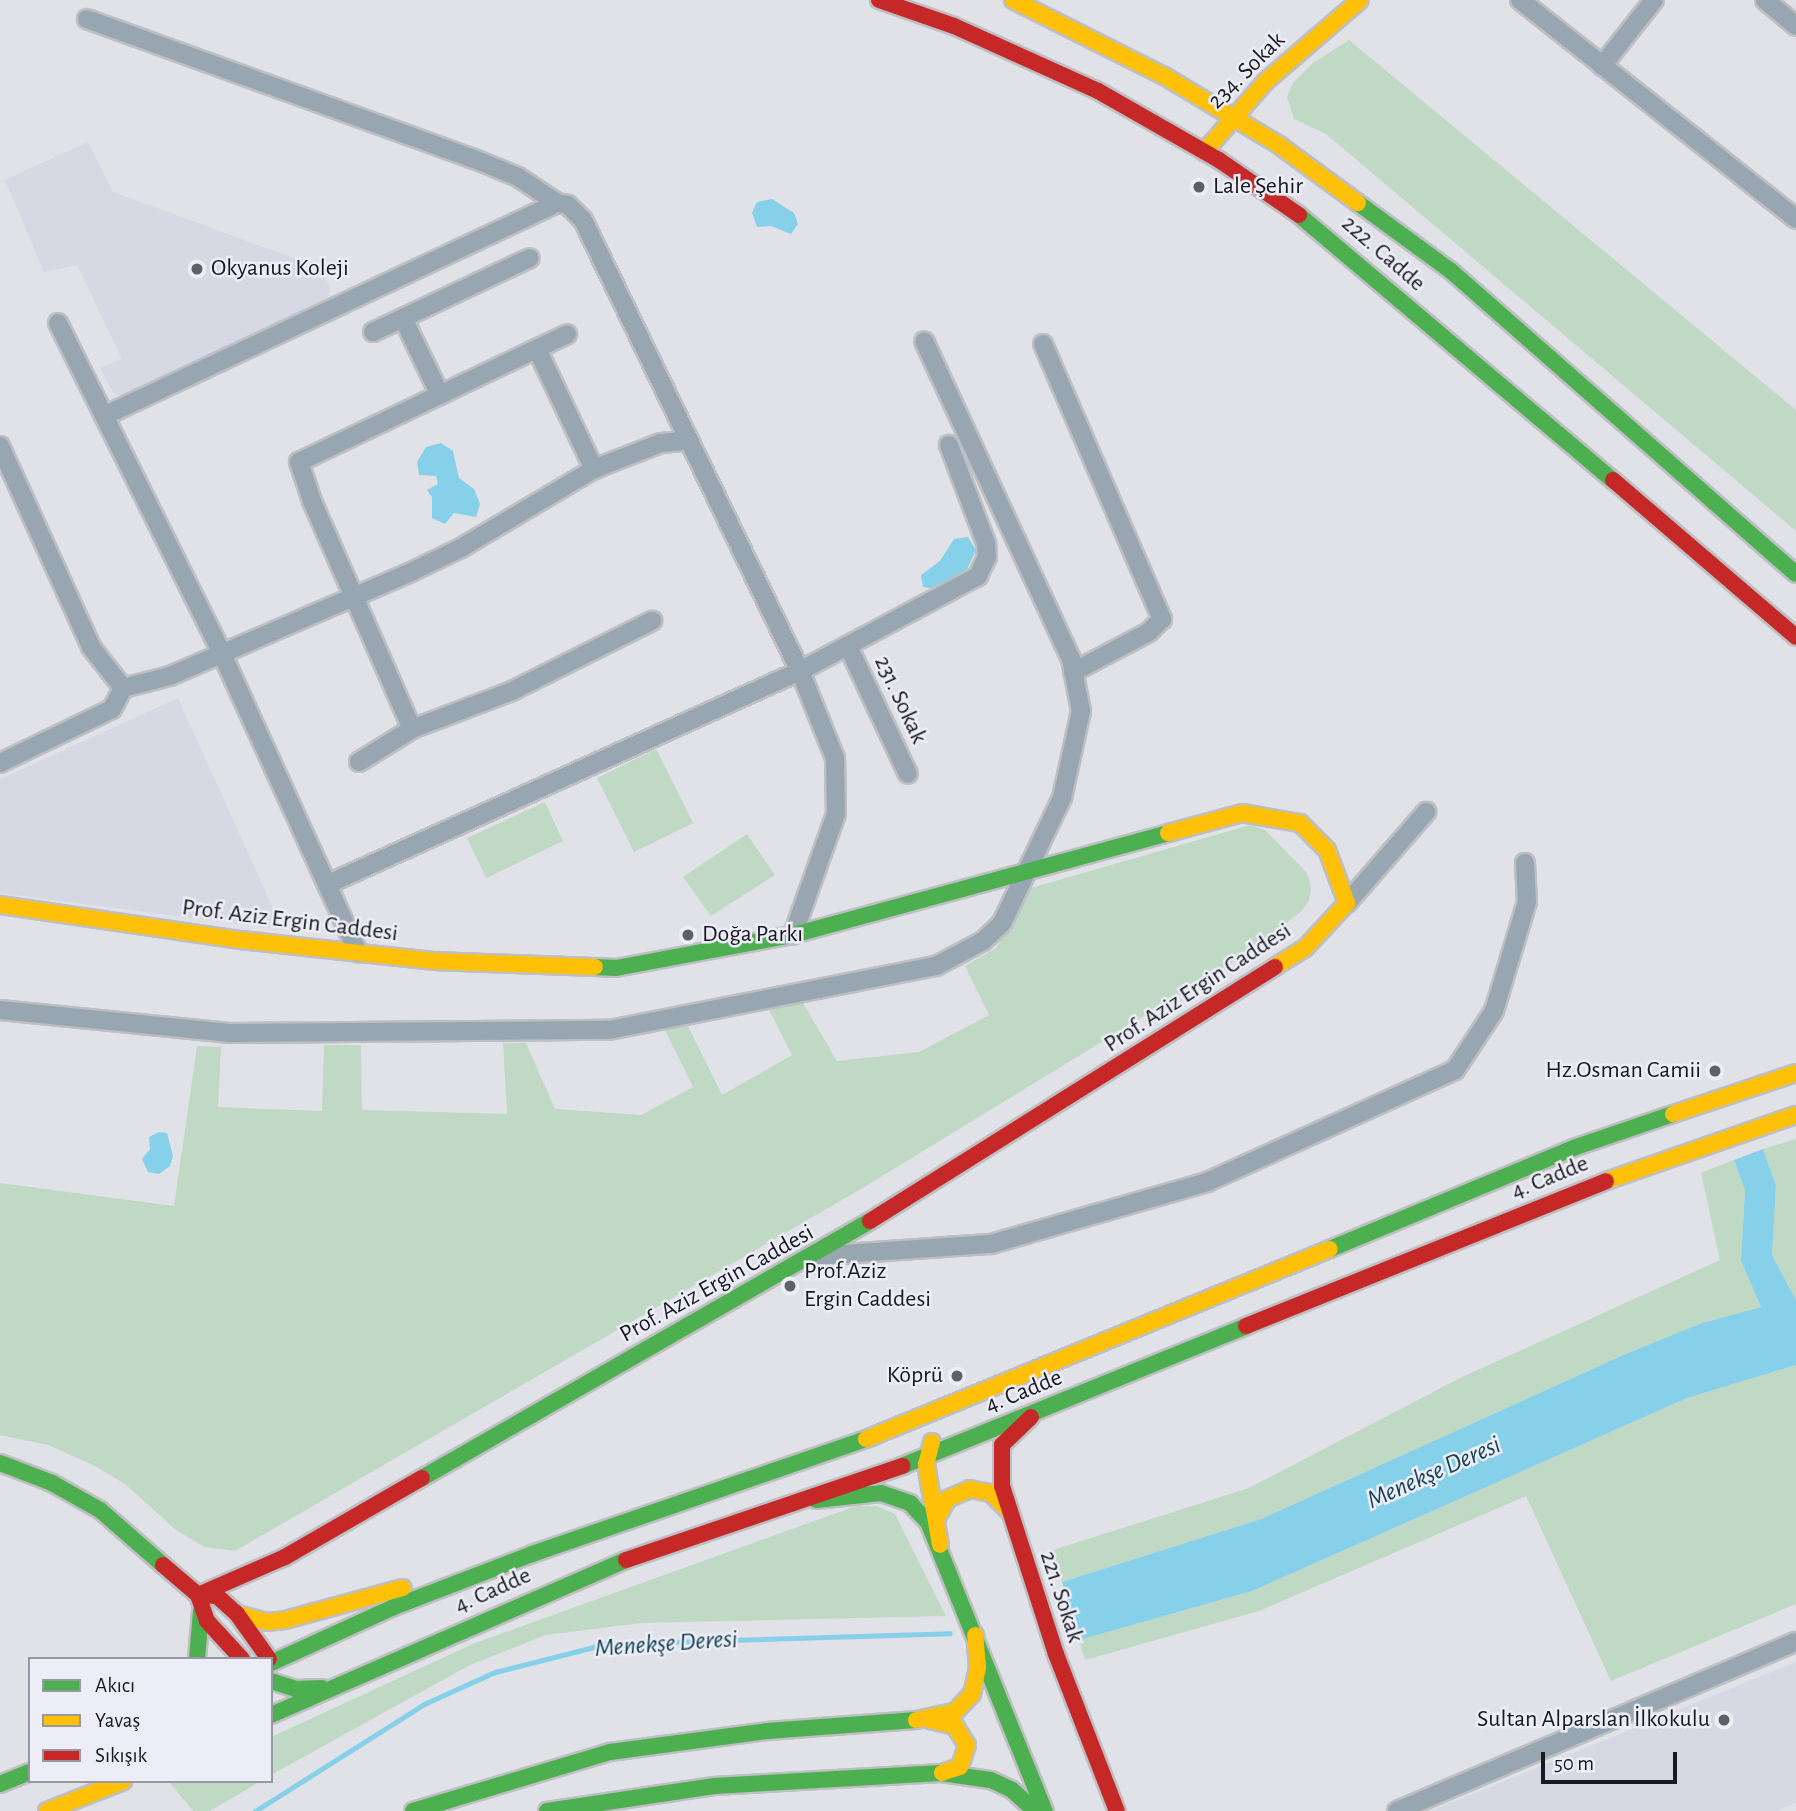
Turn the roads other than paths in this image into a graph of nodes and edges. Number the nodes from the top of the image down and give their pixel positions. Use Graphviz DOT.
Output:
graph roads {
  1 [pos="879,0"];
  2 [pos="1013,0"];
  3 [pos="1360,0"];
  4 [pos="1520,0"];
  5 [pos="1654,0"];
  6 [pos="1765,0"];
  7 [pos="88,19"];
  8 [pos="1796,26"];
  9 [pos="1602,66"];
  10 [pos="1231,116"];
  11 [pos="1204,152"];
  12 [pos="557,203"];
  13 [pos="1796,219"];
  14 [pos="530,258"];
  15 [pos="402,318"];
  16 [pos="58,323"];
  17 [pos="373,332"];
  18 [pos="567,334"];
  19 [pos="924,341"];
  20 [pos="1042,344"];
  21 [pos="537,349"];
  22 [pos="440,395"];
  23 [pos="104,416"];
  24 [pos="686,441"];
  25 [pos="948,445"];
  26 [pos="0,446"];
  27 [pos="594,469"];
  28 [pos="1796,574"];
  29 [pos="354,598"];
  30 [pos="652,621"];
  31 [pos="1796,637"];
  32 [pos="848,646"];
  33 [pos="222,654"];
  34 [pos="800,671"];
  35 [pos="1073,672"];
  36 [pos="123,688"];
  37 [pos="412,729"];
  38 [pos="359,762"];
  39 [pos="0,763"];
  40 [pos="908,774"];
  41 [pos="1426,812"];
  42 [pos="1525,863"];
  43 [pos="1025,870"];
  44 [pos="328,884"];
  45 [pos="1347,903"];
  46 [pos="0,905"];
  47 [pos="793,935"];
  48 [pos="358,952"];
  49 [pos="0,1010"];
  50 [pos="1796,1073"];
  51 [pos="1796,1115"];
  52 [pos="814,1256"];
  53 [pos="1050,1364"];
  54 [pos="1045,1409"];
  55 [pos="927,1457"];
  56 [pos="0,1463"];
  57 [pos="805,1501"];
  58 [pos="1011,1513"];
  59 [pos="937,1518"];
  60 [pos="940,1545"];
  61 [pos="508,1563"];
  62 [pos="198,1595"];
  63 [pos="201,1611"];
  64 [pos="237,1614"];
  65 [pos="975,1635"];
  66 [pos="1796,1642"];
  67 [pos="197,1657"];
  68 [pos="240,1657"];
  69 [pos="268,1657"];
  70 [pos="273,1662"];
  71 [pos="273,1682"];
  72 [pos="332,1687"];
  73 [pos="273,1713"];
  74 [pos="930,1720"];
  75 [pos="28,1773"];
  76 [pos="941,1773"];
  77 [pos="90,1783"];
  78 [pos="118,1783"];
  79 [pos="0,1784"];
  80 [pos="70,1802"];
  81 [pos="47,1811"];
  82 [pos="413,1811"];
  83 [pos="547,1811"];
  84 [pos="1035,1811"];
  85 [pos="1045,1811"];
  86 [pos="1117,1811"];
  87 [pos="1397,1811"];
  1 -- 11 [label="main road, 222. Cadde"];
  2 -- 10 [label="main road, 222. Cadde"];
  3 -- 10 [label="main road, 234. Sokak"];
  4 -- 9 [label="street"];
  5 -- 9 [label="street"];
  6 -- 8 [label="street"];
  7 -- 12 [label="street"];
  9 -- 13 [label="street"];
  10 -- 11 [label="main road, 234. Sokak"];
  10 -- 28 [label="main road, 222. Cadde"];
  11 -- 31 [label="main road, 222. Cadde"];
  12 -- 23 [label="street"];
  12 -- 24 [label="street"];
  14 -- 15 [label="street"];
  15 -- 17 [label="street"];
  15 -- 22 [label="street"];
  16 -- 23 [label="street"];
  18 -- 21 [label="street"];
  19 -- 35 [label="street"];
  20 -- 35 [label="street"];
  21 -- 22 [label="street"];
  21 -- 27 [label="street"];
  22 -- 29 [label="street"];
  23 -- 33 [label="street"];
  24 -- 27 [label="street"];
  24 -- 34 [label="street"];
  25 -- 32 [label="street"];
  26 -- 36 [label="street"];
  27 -- 29 [label="street"];
  29 -- 33 [label="street"];
  29 -- 37 [label="street"];
  30 -- 37 [label="street"];
  32 -- 34 [label="street"];
  32 -- 40 [label="street, 231. Sokak"];
  33 -- 36 [label="street"];
  33 -- 44 [label="street"];
  34 -- 44 [label="street"];
  34 -- 47 [label="street"];
  35 -- 43 [label="street"];
  36 -- 39 [label="street"];
  37 -- 38 [label="street"];
  41 -- 45 [label="street"];
  42 -- 52 [label="street"];
  43 -- 45 [label="main road, Prof. Aziz Ergin Caddesi"];
  43 -- 47 [label="main road, Prof. Aziz Ergin Caddesi"];
  43 -- 49 [label="street"];
  44 -- 48 [label="street"];
  45 -- 52 [label="main road, Prof. Aziz Ergin Caddesi"];
  46 -- 48 [label="main road, Prof. Aziz Ergin Caddesi"];
  47 -- 48 [label="main road, Prof. Aziz Ergin Caddesi"];
  50 -- 53 [label="main road, 4. Cadde"];
  51 -- 54 [label="main road, 4. Cadde"];
  52 -- 62 [label="main road, Prof. Aziz Ergin Caddesi"];
  53 -- 55 [label="main road"];
  53 -- 61 [label="main road, 4. Cadde"];
  54 -- 55 [label="main road, 4. Cadde"];
  54 -- 58 [label="main road, 221. Sokak"];
  55 -- 57 [label="main road, 4. Cadde"];
  55 -- 59 [label="main road"];
  56 -- 62 [label="main road"];
  57 -- 60 [label="main road"];
  57 -- 72 [label="main road, 4. Cadde"];
  58 -- 59 [label="main road"];
  58 -- 86 [label="main road, 221. Sokak"];
  59 -- 60 [label="main road"];
  60 -- 65 [label="main road"];
  61 -- 64 [label="main road"];
  61 -- 70 [label="main road, 4. Cadde"];
  62 -- 63 [label="main road"];
  62 -- 64 [label="main road"];
  63 -- 67 [label="main road"];
  63 -- 68 [label="main road"];
  64 -- 69 [label="main road"];
  65 -- 74 [label="main road"];
  65 -- 85 [label="main road"];
  66 -- 87 [label="street"];
  71 -- 72 [label="main road"];
  72 -- 73 [label="main road, 4. Cadde"];
  74 -- 76 [label="main road"];
  74 -- 82 [label="main road"];
  75 -- 79 [label="main road"];
  76 -- 83 [label="main road"];
  76 -- 84 [label="main road"];
  77 -- 80 [label="main road"];
  78 -- 80 [label="main road"];
  80 -- 81 [label="main road"];
}
